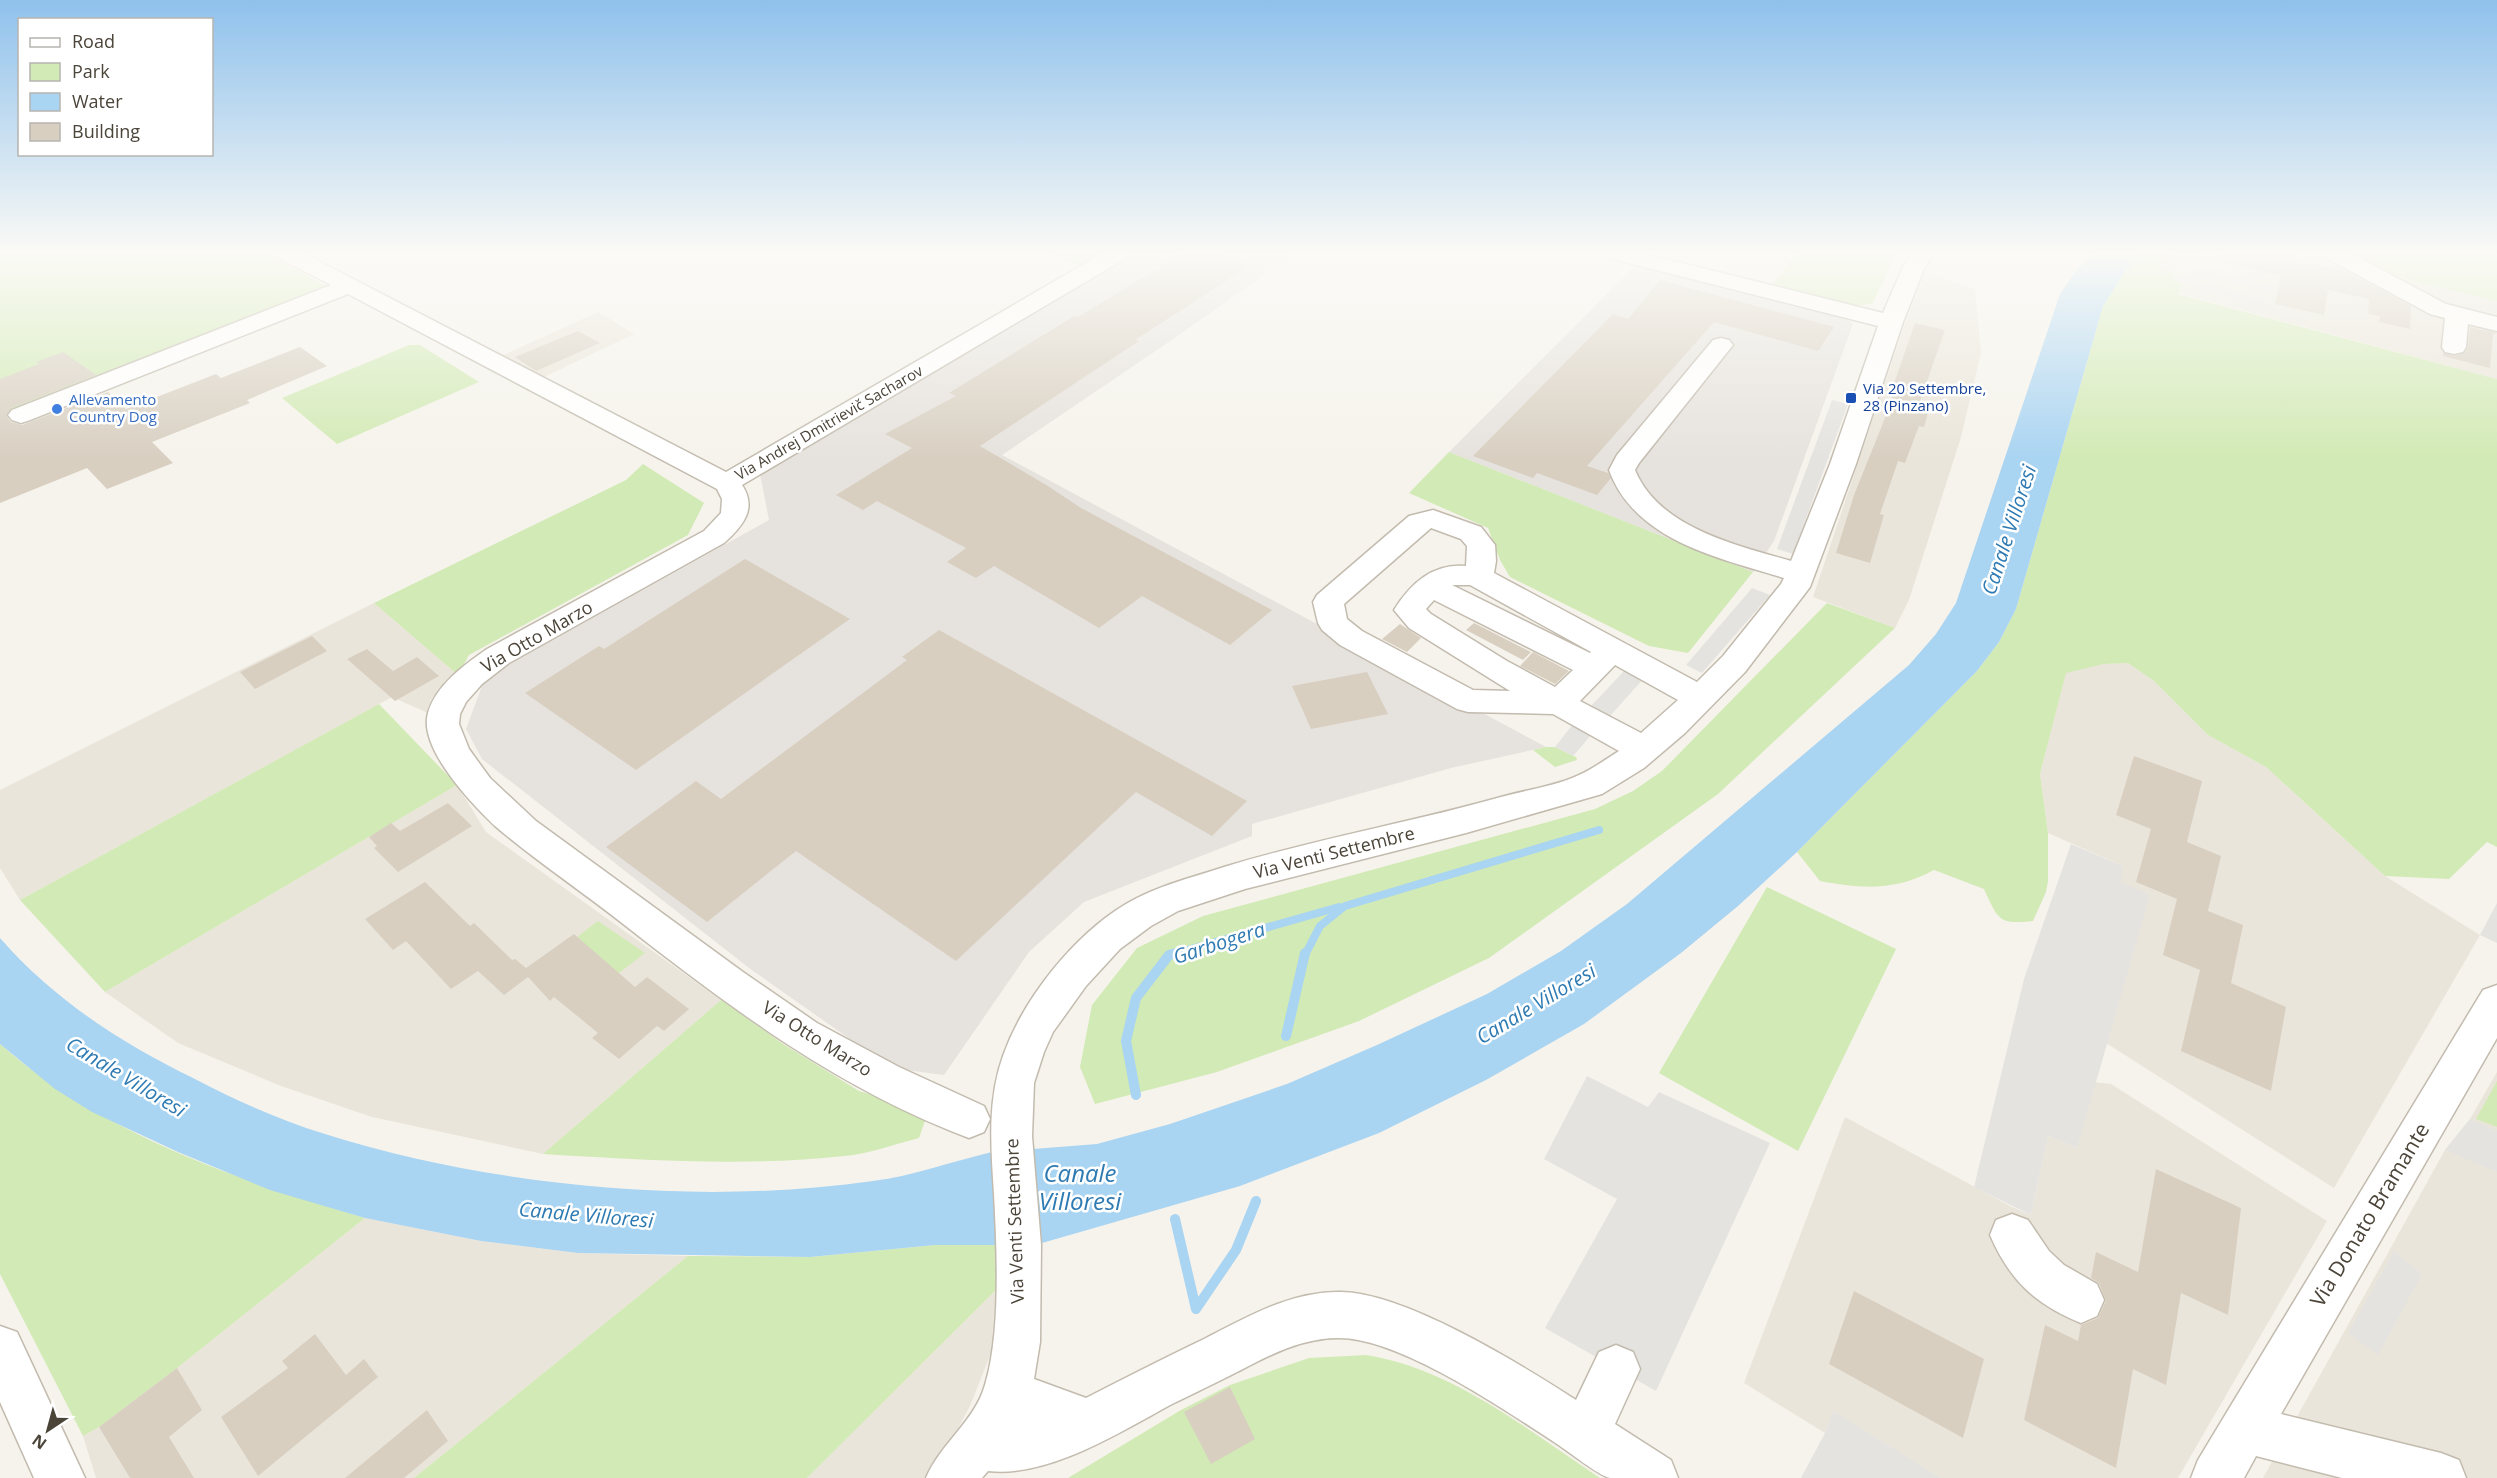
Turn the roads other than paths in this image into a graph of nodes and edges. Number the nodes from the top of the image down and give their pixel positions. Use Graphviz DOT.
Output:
graph roads {
  1 [pos="257,322"];
  2 [pos="417,322"];
  3 [pos="1001,322"];
  4 [pos="1891,322"];
  5 [pos="2456,322"];
  6 [pos="1721,345"];
  7 [pos="2454,346"];
  8 [pos="21,415"];
  9 [pos="727,483"];
  10 [pos="1801,574"];
  11 [pos="1478,577"];
  12 [pos="1431,586"];
  13 [pos="1603,659"];
  14 [pos="1700,698"];
  15 [pos="1559,703"];
  16 [pos="1643,750"];
  17 [pos="2497,1002"];
  18 [pos="969,1119"];
  19 [pos="2012,1235"];
  20 [pos="2081,1300"];
  21 [pos="0,1349"];
  22 [pos="1616,1369"];
  23 [pos="1008,1392"];
  24 [pos="1088,1422"];
  25 [pos="2244,1429"];
  26 [pos="1585,1434"];
  27 [pos="964,1461"];
  28 [pos="60,1478"];
  29 [pos="1653,1478"];
  30 [pos="2216,1478"];
  31 [pos="2441,1478"];
  1 -- 8 [label="street"];
  2 -- 9 [label="street"];
  3 -- 9 [label="street, Via Andrej Dmitrievič Sacharov"];
  4 -- 10 [label="street, Via Venti Settembre"];
  5 -- 7 [label="street"];
  6 -- 10 [label="street"];
  9 -- 18 [label="street, Via Otto Marzo"];
  10 -- 14 [label="street, Via Venti Settembre"];
  11 -- 12 [label="street"];
  11 -- 13 [label="street"];
  11 -- 15 [label="street"];
  12 -- 13 [label="street"];
  12 -- 15 [label="street"];
  13 -- 14 [label="street"];
  13 -- 15 [label="street"];
  14 -- 16 [label="street, Via Venti Settembre"];
  15 -- 16 [label="street"];
  16 -- 23 [label="street, Via Venti Settembre"];
  17 -- 25 [label="street, Via Donato Bramante"];
  19 -- 20 [label="street"];
  21 -- 28 [label="street"];
  22 -- 26 [label="street"];
  23 -- 24 [label="street"];
  23 -- 27 [label="street, Via Venti Settembre"];
  24 -- 26 [label="street"];
  24 -- 27 [label="street"];
  25 -- 30 [label="street, Via Donato Bramante"];
  25 -- 31 [label="street"];
  26 -- 29 [label="street"];
}
